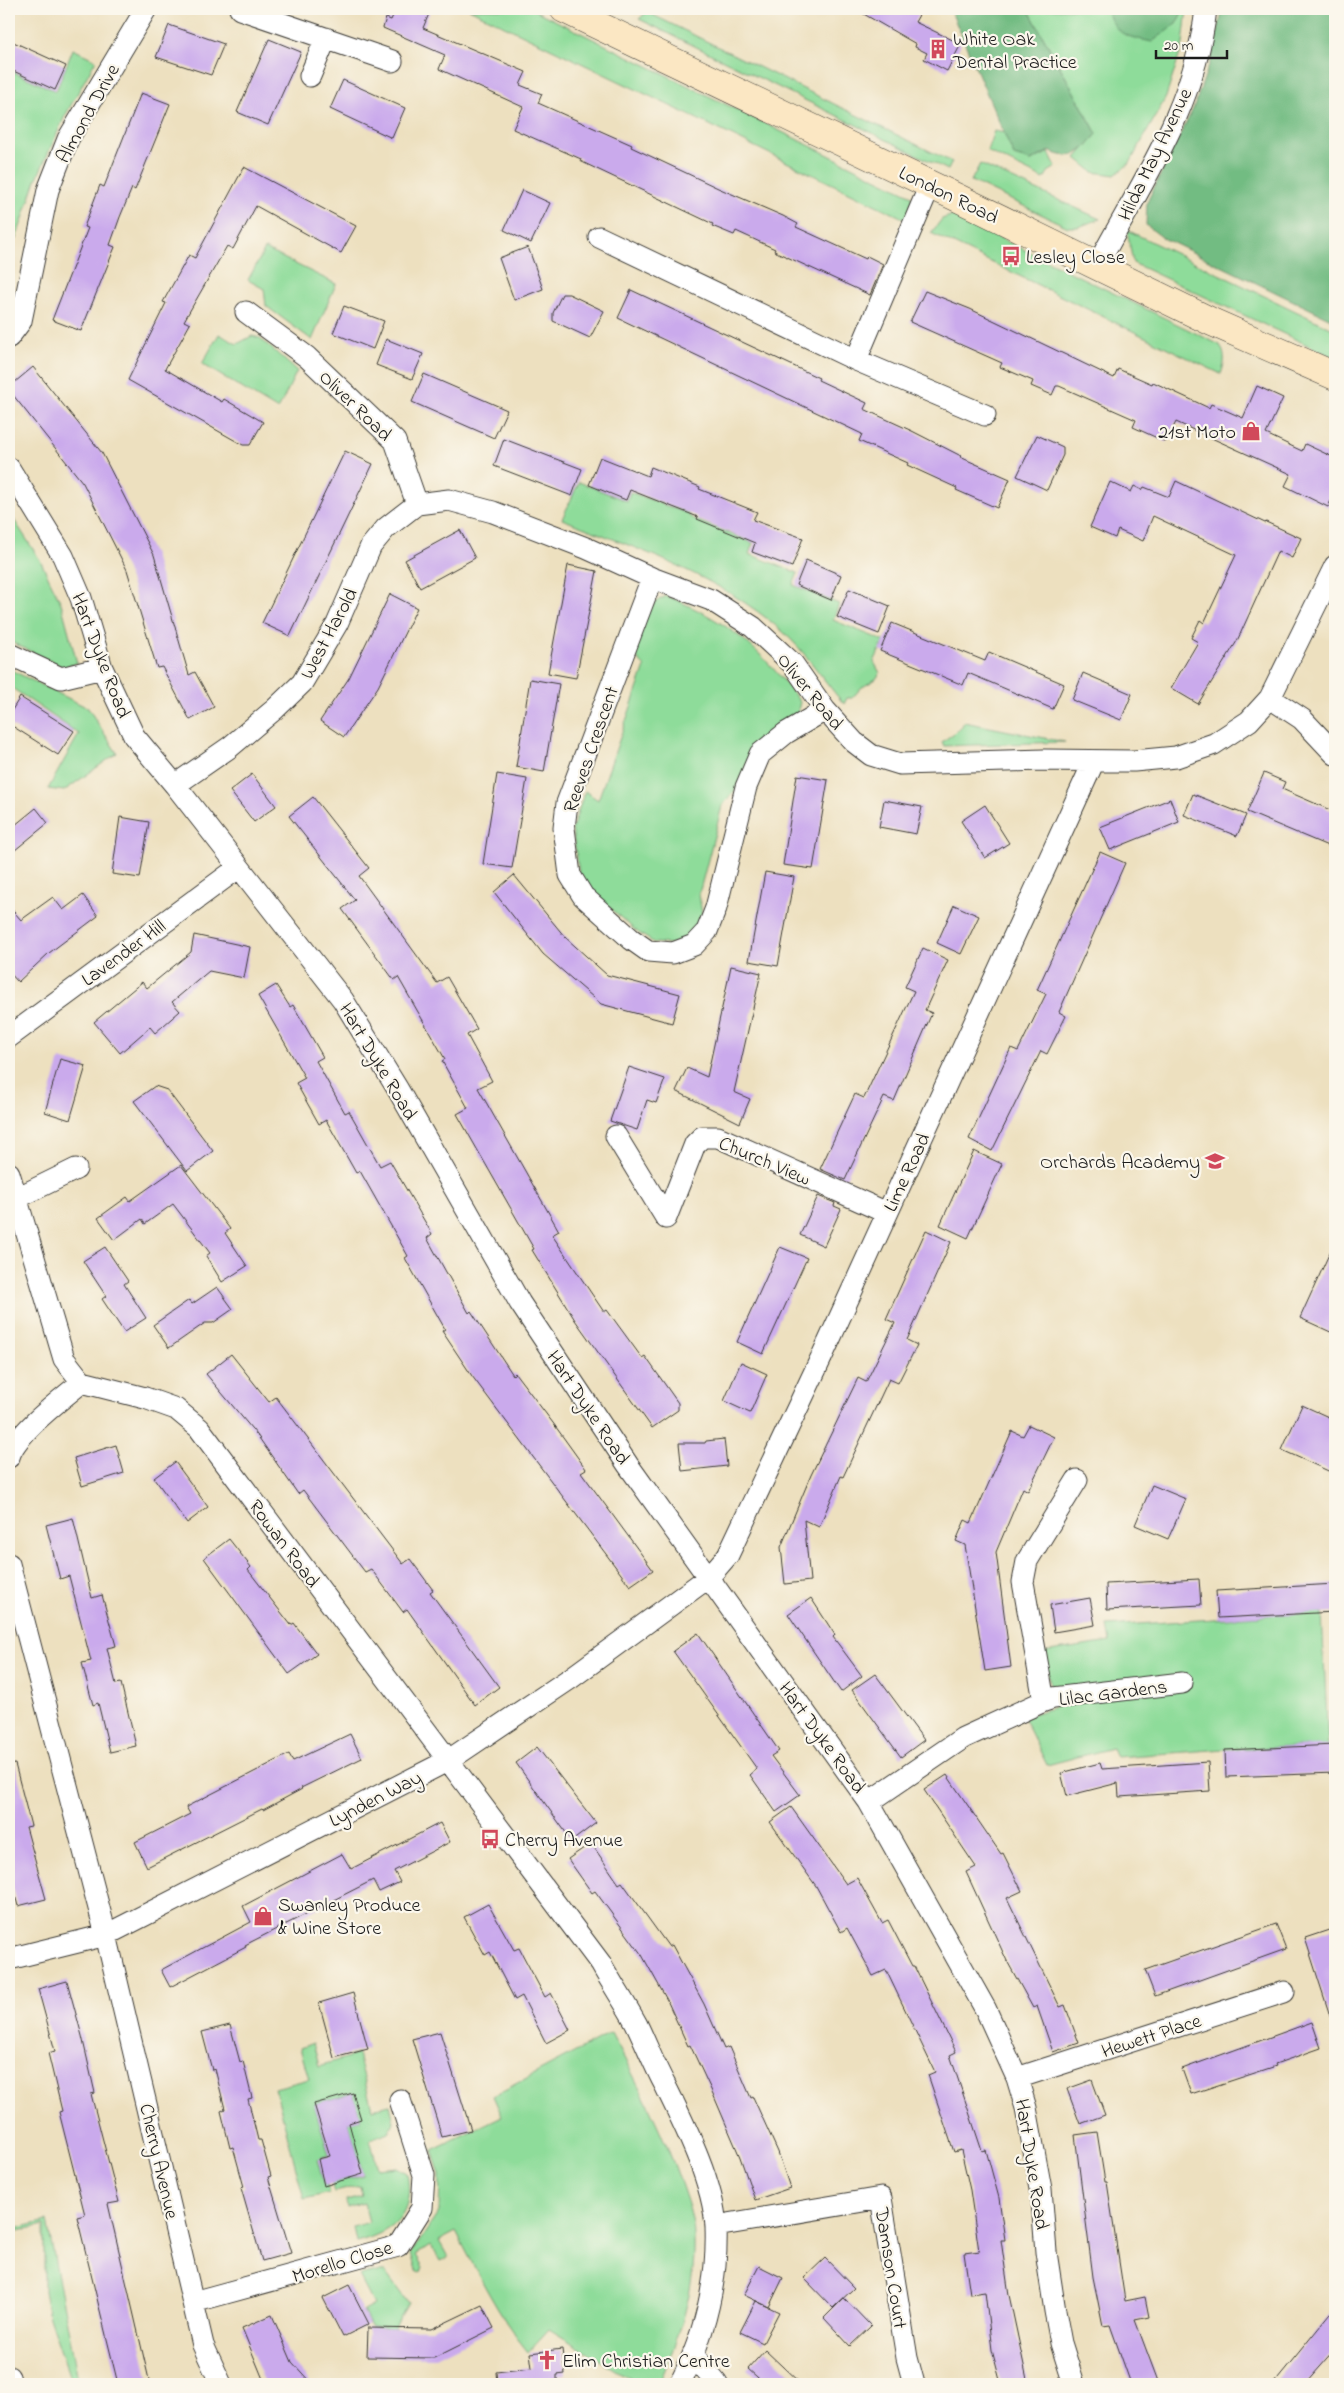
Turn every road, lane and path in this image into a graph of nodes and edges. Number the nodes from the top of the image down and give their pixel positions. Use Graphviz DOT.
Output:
graph roads {
  1 [pos="146,9"];
  2 [pos="240,9"];
  3 [pos="564,9"];
  4 [pos="1206,9"];
  5 [pos="326,38"];
  6 [pos="392,61"];
  7 [pos="310,76"];
  8 [pos="930,185"];
  9 [pos="598,237"];
  10 [pos="1097,266"];
  11 [pos="246,312"];
  12 [pos="9,337"];
  13 [pos="856,360"];
  14 [pos="1335,376"];
  15 [pos="985,415"];
  16 [pos="9,468"];
  17 [pos="417,504"];
  18 [pos="1335,566"];
  19 [pos="652,578"];
  20 [pos="9,654"];
  21 [pos="102,668"];
  22 [pos="1270,698"];
  23 [pos="825,710"];
  24 [pos="1335,754"];
  25 [pos="1094,761"];
  26 [pos="175,785"];
  27 [pos="238,868"];
  28 [pos="9,1036"];
  29 [pos="616,1136"];
  30 [pos="76,1169"];
  31 [pos="9,1173"];
  32 [pos="17,1198"];
  33 [pos="887,1213"];
  34 [pos="82,1382"];
  35 [pos="9,1457"];
  36 [pos="1077,1480"];
  37 [pos="9,1564"];
  38 [pos="709,1577"];
  39 [pos="1182,1683"];
  40 [pos="1044,1701"];
  41 [pos="449,1760"];
  42 [pos="870,1802"];
  43 [pos="106,1935"];
  44 [pos="9,1959"];
  45 [pos="1284,1992"];
  46 [pos="1017,2078"];
  47 [pos="400,2100"];
  48 [pos="716,2226"];
  49 [pos="193,2302"];
  50 [pos="694,2356"];
  51 [pos="221,2384"];
  52 [pos="680,2384"];
  53 [pos="717,2384"];
  54 [pos="914,2384"];
  55 [pos="1074,2384"];
  1 -- 12 [label="street, Almond Drive"];
  2 -- 5 [label="street"];
  3 -- 8 [label="main road, London Road"];
  4 -- 10 [label="street, Hilda May Avenue"];
  5 -- 6 [label="street"];
  5 -- 7 [label="street"];
  8 -- 10 [label="main road, London Road"];
  8 -- 13 [label="street"];
  9 -- 13 [label="street"];
  10 -- 14 [label="main road, London Road"];
  11 -- 17 [label="street, Oliver Road"];
  13 -- 15 [label="street"];
  16 -- 21 [label="street, Hart Dyke Road"];
  17 -- 19 [label="street, Oliver Road"];
  17 -- 26 [label="street, West Harold"];
  18 -- 22 [label="street, Oliver Road"];
  19 -- 23 [label="street, Oliver Road"];
  19 -- 23 [label="street, Reeves Crescent"];
  20 -- 21 [label="street"];
  21 -- 26 [label="street, Hart Dyke Road"];
  22 -- 24 [label="street"];
  22 -- 25 [label="street, Oliver Road"];
  23 -- 25 [label="street, Oliver Road"];
  25 -- 33 [label="street, Lime Road"];
  26 -- 27 [label="street, Hart Dyke Road"];
  27 -- 28 [label="street, Lavender Hill"];
  27 -- 38 [label="street, Hart Dyke Road"];
  29 -- 33 [label="street, Church View"];
  30 -- 32 [label="street"];
  31 -- 32 [label="street"];
  32 -- 34 [label="street"];
  33 -- 38 [label="street, Lime Road"];
  34 -- 35 [label="street"];
  34 -- 41 [label="street, Rowan Road"];
  36 -- 40 [label="street, Lilac Gardens"];
  37 -- 43 [label="street"];
  38 -- 41 [label="street, Lynden Way"];
  38 -- 42 [label="street, Hart Dyke Road"];
  39 -- 40 [label="street, Lilac Gardens"];
  40 -- 42 [label="street, Lilac Gardens"];
  41 -- 43 [label="street, Lynden Way"];
  41 -- 48 [label="street"];
  42 -- 46 [label="street, Hart Dyke Road"];
  43 -- 44 [label="street, Lynden Way"];
  43 -- 49 [label="street, Cherry Avenue"];
  45 -- 46 [label="street, Hewett Place"];
  46 -- 55 [label="street, Hart Dyke Road"];
  47 -- 49 [label="street, Morello Close"];
  48 -- 50 [label="street"];
  48 -- 54 [label="street, Damson Court"];
  49 -- 51 [label="street, Cherry Avenue"];
  50 -- 52 [label="street"];
  50 -- 53 [label="street"];
}
